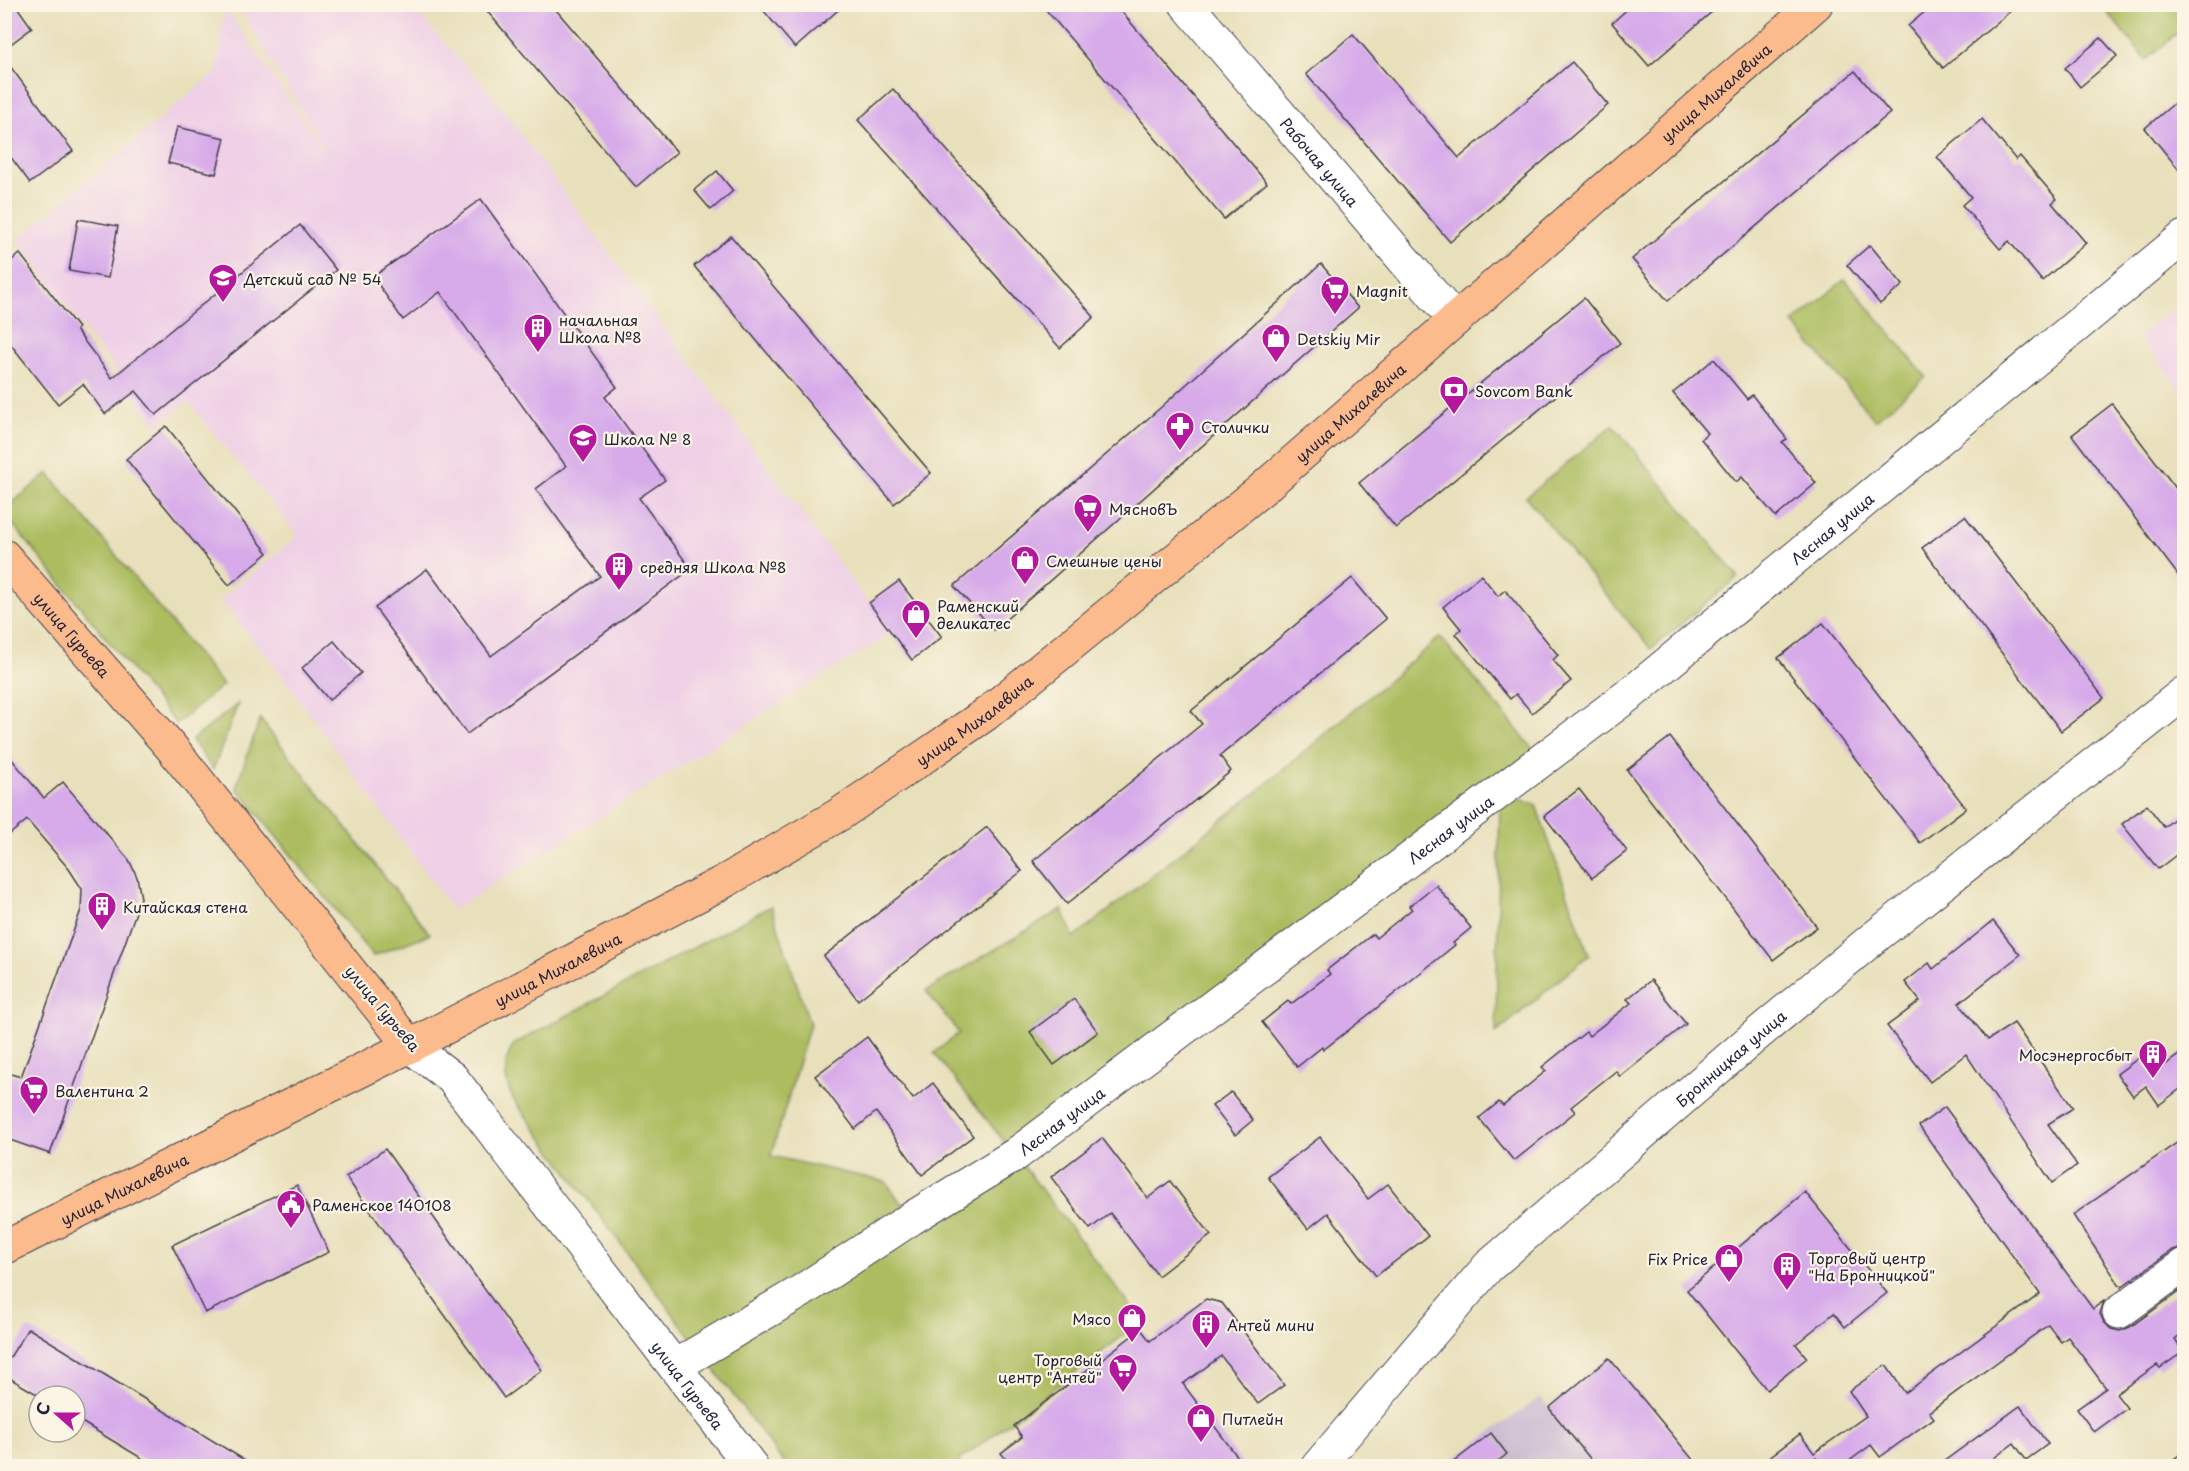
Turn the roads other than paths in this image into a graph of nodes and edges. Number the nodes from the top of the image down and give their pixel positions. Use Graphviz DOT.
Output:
graph roads {
  1 [pos="1186,4"];
  2 [pos="1816,4"];
  3 [pos="2184,237"];
  4 [pos="1455,320"];
  5 [pos="4,556"];
  6 [pos="2182,698"];
  7 [pos="410,1046"];
  8 [pos="4,1248"];
  9 [pos="2184,1265"];
  10 [pos="2119,1312"];
  11 [pos="675,1366"];
  12 [pos="751,1467"];
  13 [pos="1318,1467"];
  1 -- 4 [label="street, Рабочая улица"];
  2 -- 4 [label="main road, улица Михалевича"];
  3 -- 11 [label="street, Лесная улица"];
  4 -- 7 [label="main road, улица Михалевича"];
  5 -- 7 [label="main road, улица Гурьева"];
  6 -- 13 [label="street, Бронницкая улица"];
  7 -- 8 [label="main road, улица Михалевича"];
  7 -- 11 [label="street, улица Гурьева"];
  9 -- 10 [label="street"];
  11 -- 12 [label="street, улица Гурьева"];
}
